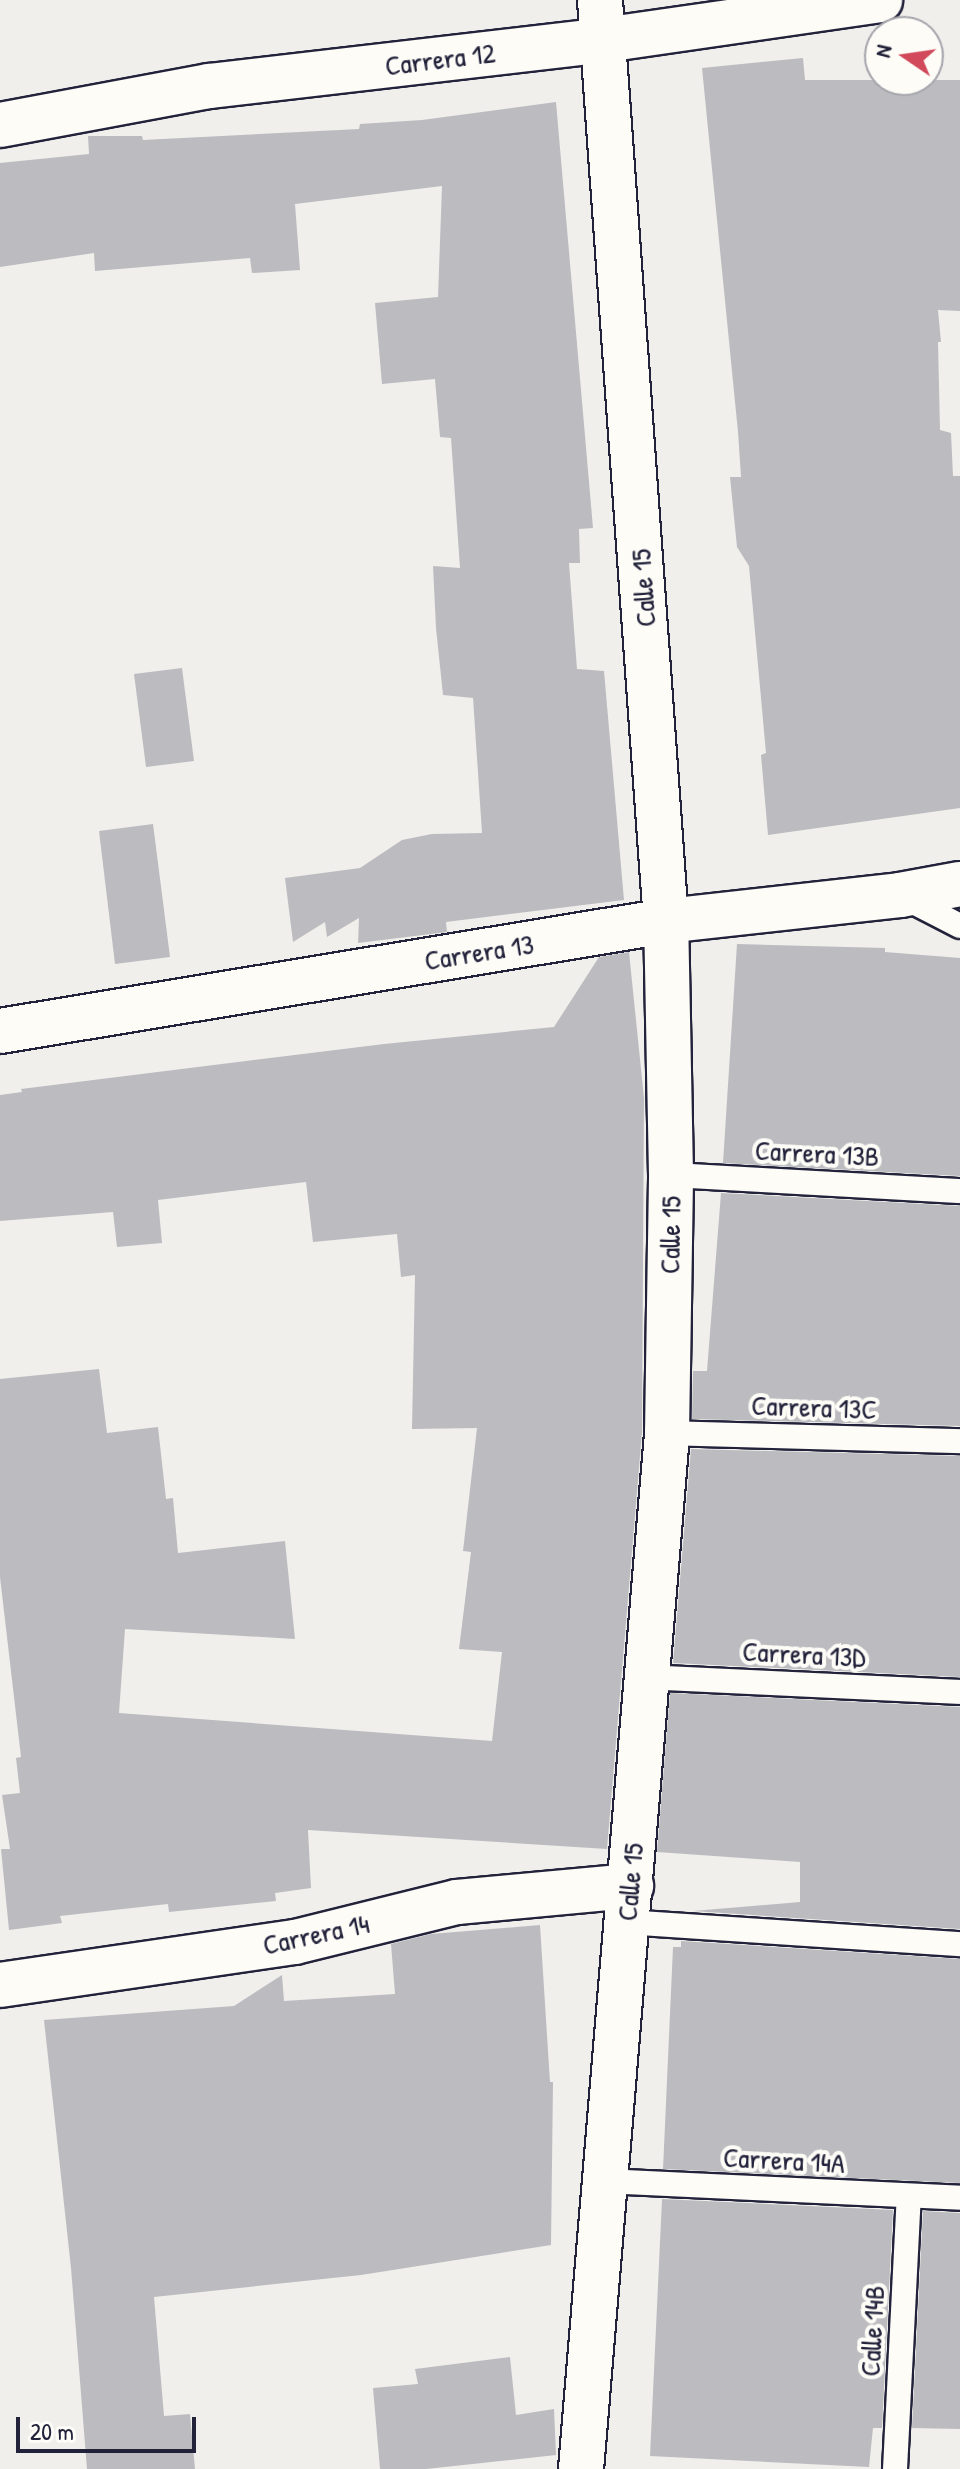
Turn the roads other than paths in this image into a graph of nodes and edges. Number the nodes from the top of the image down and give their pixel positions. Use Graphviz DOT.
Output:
graph roads {
  1 [pos="880,0"];
  2 [pos="602,20"];
  3 [pos="0,125"];
  4 [pos="960,884"];
  5 [pos="900,895"];
  6 [pos="666,921"];
  7 [pos="960,926"];
  8 [pos="0,1031"];
  9 [pos="671,1175"];
  10 [pos="960,1191"];
  11 [pos="667,1433"];
  12 [pos="960,1441"];
  13 [pos="645,1677"];
  14 [pos="960,1692"];
  15 [pos="629,1904"];
  16 [pos="960,1944"];
  17 [pos="0,1985"];
  18 [pos="605,2181"];
  19 [pos="909,2196"];
  20 [pos="960,2198"];
  21 [pos="581,2469"];
  22 [pos="895,2469"];
  1 -- 2 [label="street, Carrera 12"];
  2 -- 3 [label="street, Carrera 12"];
  2 -- 6 [label="street, Calle 15"];
  4 -- 5 [label="street, Carrera 13"];
  5 -- 6 [label="street, Carrera 13"];
  5 -- 7 [label="lane"];
  6 -- 8 [label="street, Carrera 13"];
  6 -- 9 [label="street, Calle 15"];
  9 -- 10 [label="lane, Carrera 13B"];
  9 -- 11 [label="street, Calle 15"];
  11 -- 12 [label="lane, Carrera 13C"];
  11 -- 13 [label="street, Calle 15"];
  13 -- 14 [label="lane, Carrera 13D"];
  13 -- 15 [label="street, Calle 15"];
  15 -- 16 [label="lane, Carrera 14"];
  15 -- 17 [label="street, Carrera 14"];
  15 -- 18 [label="street, Calle 15"];
  18 -- 19 [label="lane, Carrera 14A"];
  18 -- 21 [label="street, Calle 15"];
  19 -- 20 [label="lane, Carrera 14A"];
  19 -- 22 [label="lane, Calle 14B"];
}
